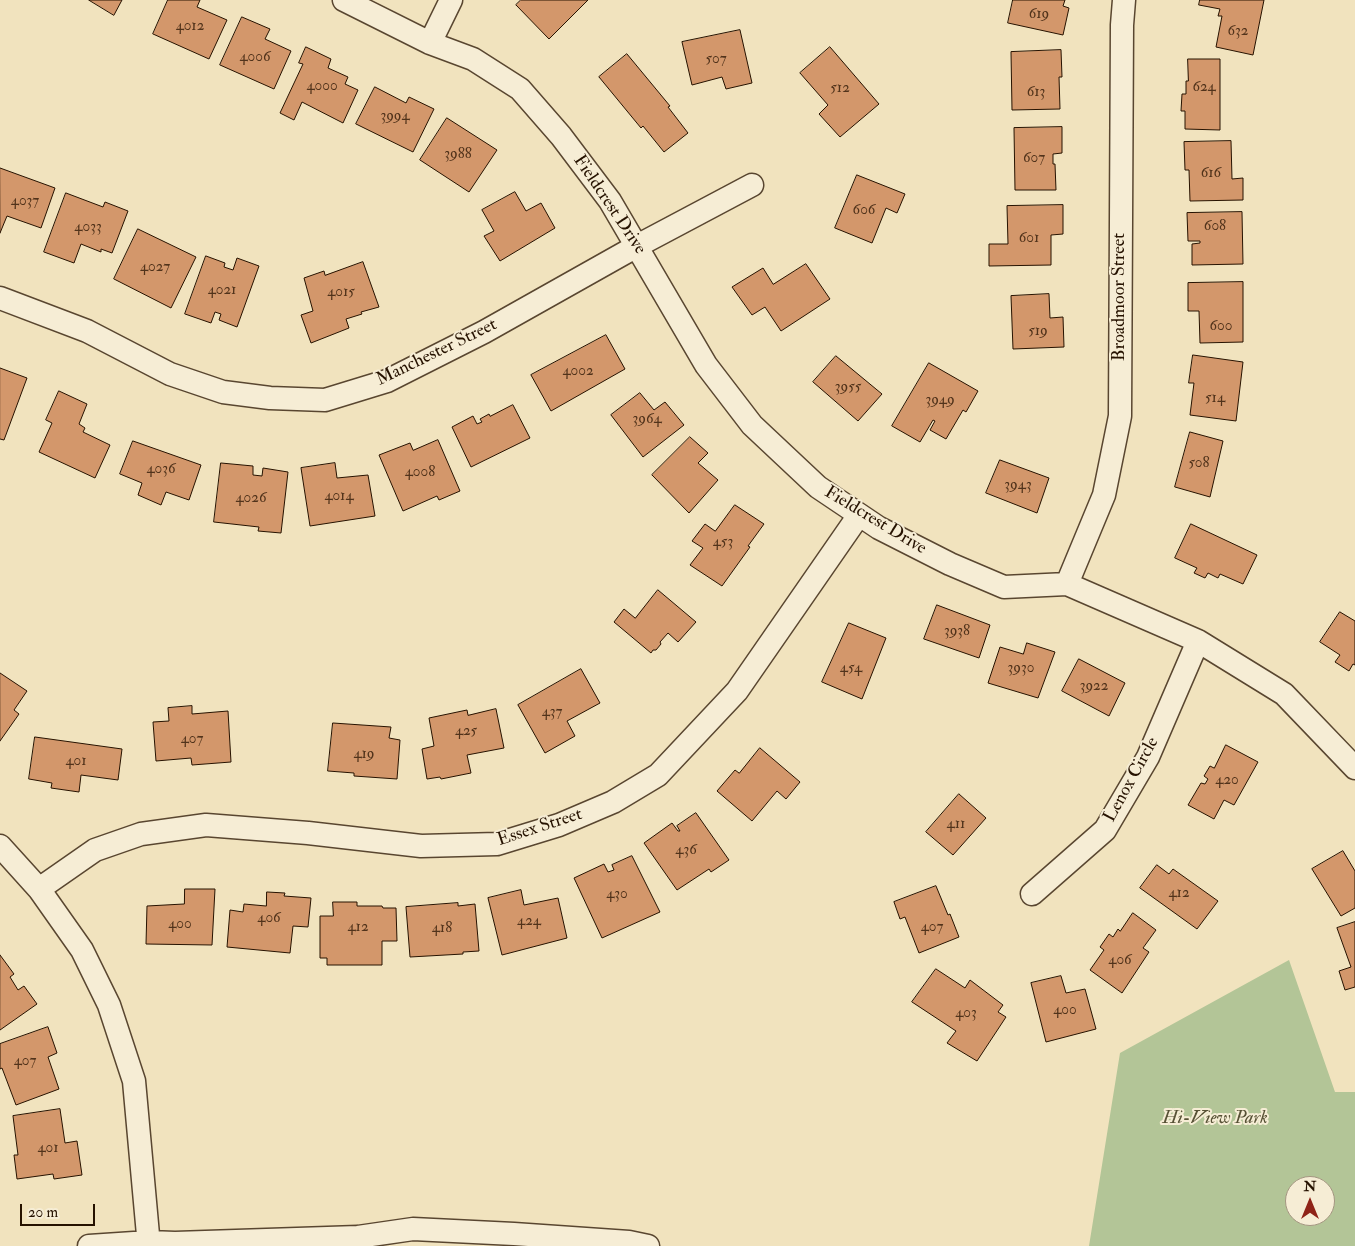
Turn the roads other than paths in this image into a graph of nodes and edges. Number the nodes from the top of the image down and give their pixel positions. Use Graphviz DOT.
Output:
graph roads {
  1 [pos="344,0"];
  2 [pos="451,0"];
  3 [pos="1124,0"];
  4 [pos="430,43"];
  5 [pos="752,185"];
  6 [pos="637,246"];
  7 [pos="0,298"];
  8 [pos="859,515"];
  9 [pos="1067,584"];
  10 [pos="1198,641"];
  11 [pos="1355,768"];
  12 [pos="0,846"];
  13 [pos="39,890"];
  14 [pos="1032,894"];
  15 [pos="316,1243"];
  16 [pos="149,1244"];
  17 [pos="89,1246"];
  18 [pos="648,1246"];
  1 -- 4 [label="street, Fieldcrest Drive"];
  2 -- 4 [label="street"];
  3 -- 9 [label="street, Broadmoor Street"];
  4 -- 6 [label="street, Fieldcrest Drive"];
  5 -- 6 [label="street, Manchester Street"];
  6 -- 7 [label="street, Manchester Street"];
  6 -- 8 [label="street, Fieldcrest Drive"];
  8 -- 9 [label="street, Fieldcrest Drive"];
  8 -- 13 [label="street, Essex Street"];
  9 -- 10 [label="street, Fieldcrest Drive"];
  10 -- 11 [label="street, Fieldcrest Drive"];
  10 -- 14 [label="street, Lenox Circle"];
  12 -- 13 [label="street"];
  13 -- 16 [label="street"];
  15 -- 16 [label="street"];
  15 -- 18 [label="street"];
  16 -- 17 [label="street"];
}
